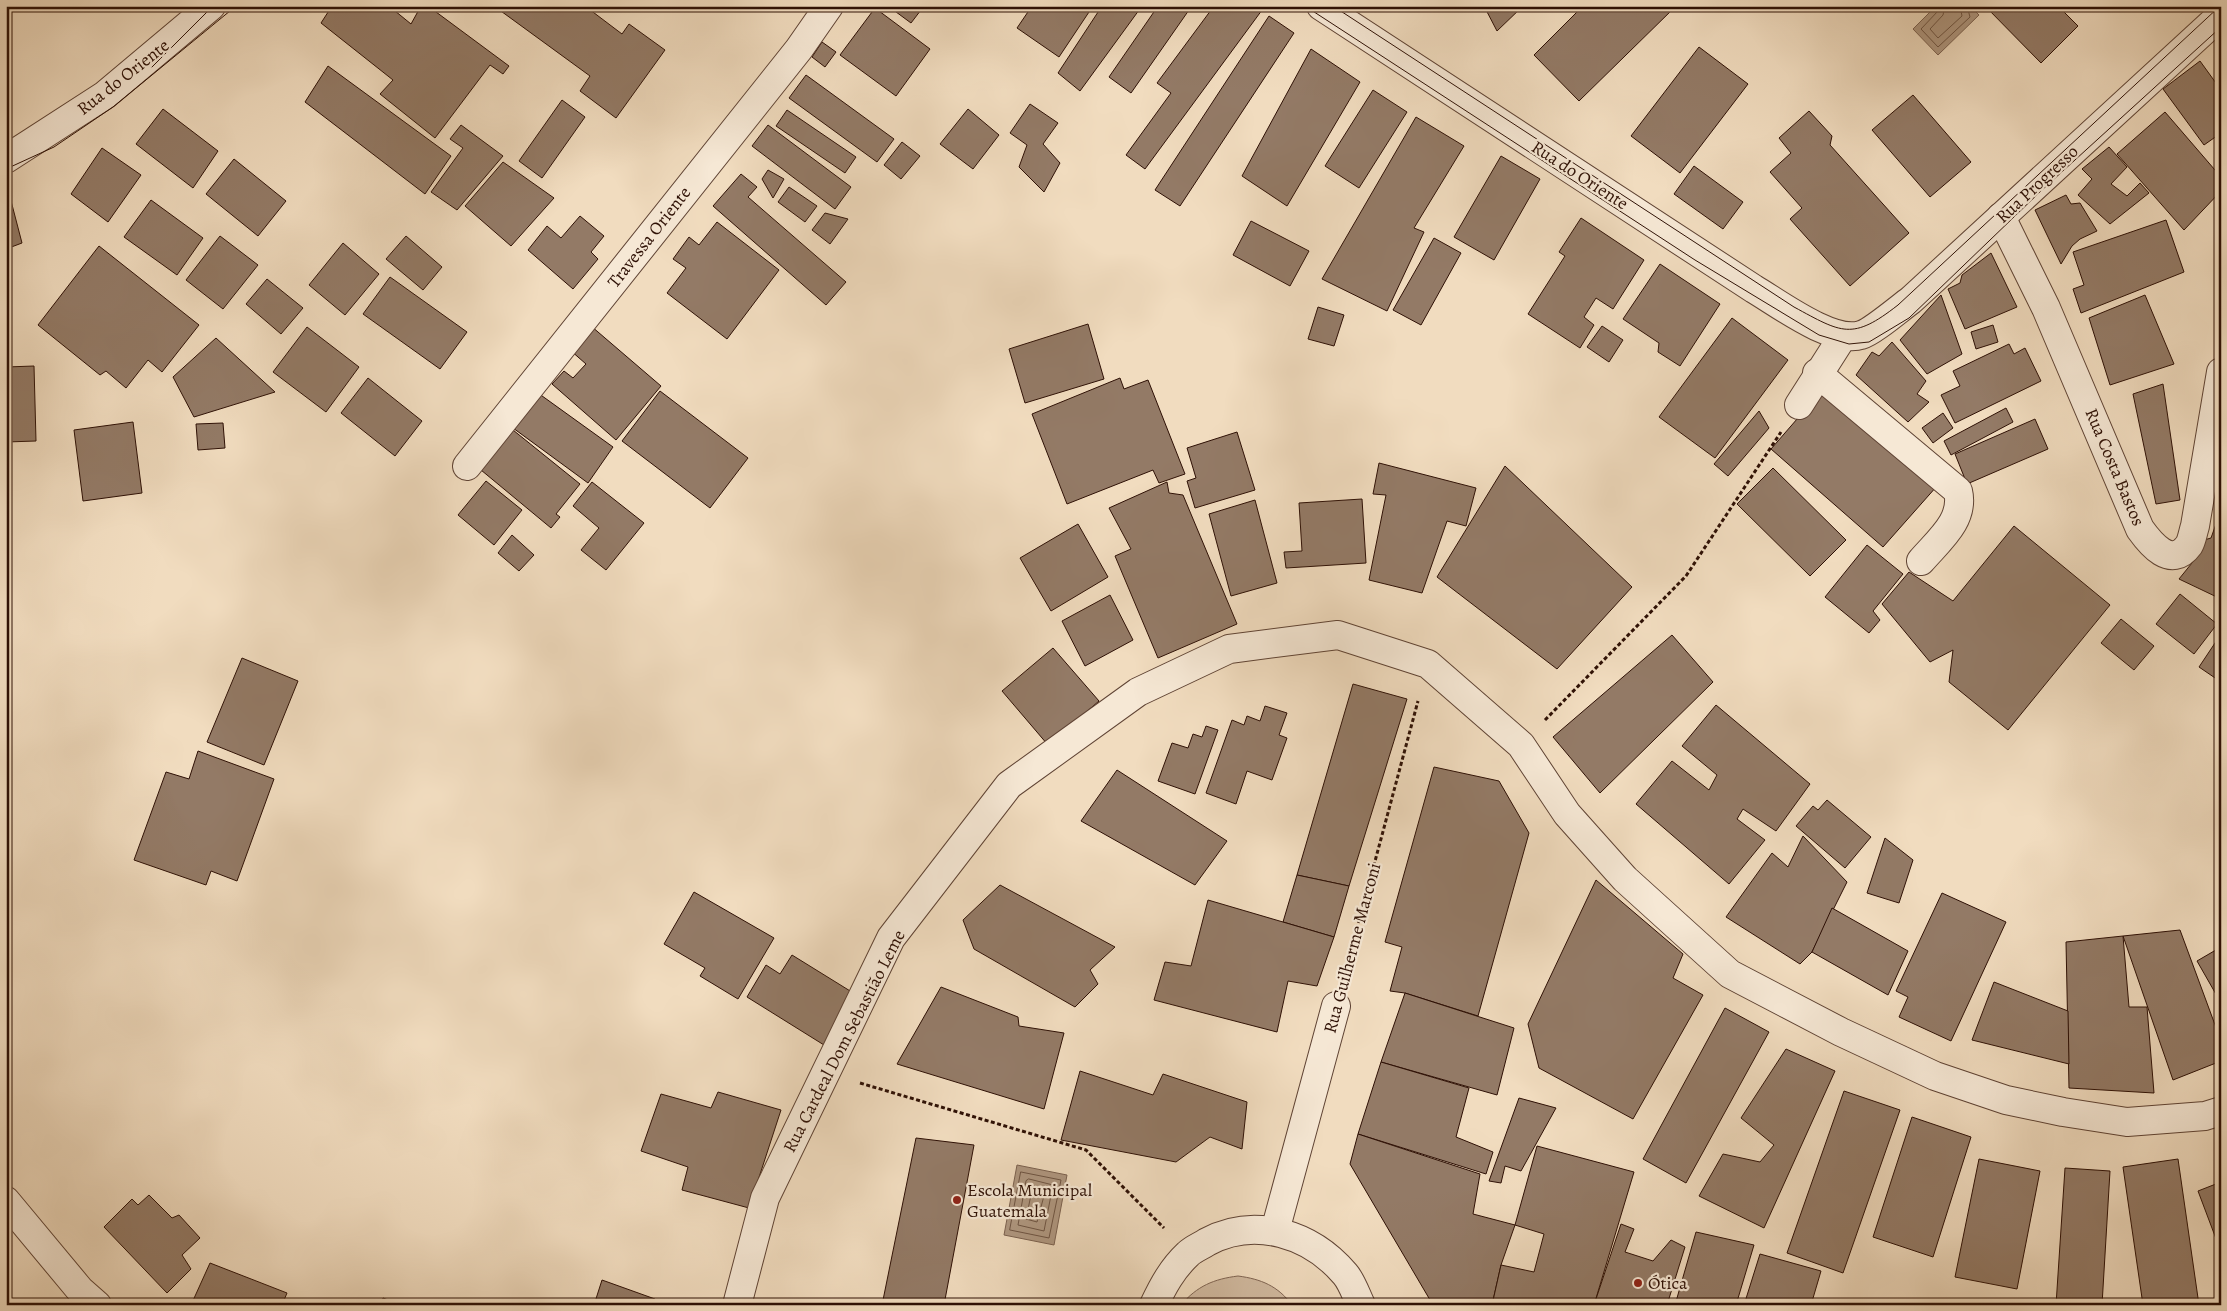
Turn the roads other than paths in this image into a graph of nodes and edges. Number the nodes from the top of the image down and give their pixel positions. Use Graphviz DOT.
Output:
graph roads {
  1 [pos="211,6"];
  2 [pos="828,6"];
  3 [pos="1321,6"];
  4 [pos="2221,15"];
  5 [pos="6,159"];
  6 [pos="2001,216"];
  7 [pos="1843,336"];
  8 [pos="2221,372"];
  9 [pos="1817,373"];
  10 [pos="1799,405"];
  11 [pos="467,466"];
  12 [pos="1921,561"];
  13 [pos="1336,1006"];
  14 [pos="2221,1111"];
  15 [pos="6,1201"];
  16 [pos="1275,1231"];
  17 [pos="97,1305"];
  18 [pos="737,1305"];
  19 [pos="1154,1305"];
  20 [pos="1360,1305"];
  1 -- 5 [label="street, Rua do Oriente"];
  2 -- 11 [label="street, Travessa Oriente"];
  3 -- 7 [label="street, Rua do Oriente"];
  4 -- 6 [label="street, Rua Progresso"];
  6 -- 7 [label="street, Rua Progresso"];
  6 -- 8 [label="street, Rua Costa Bastos"];
  7 -- 9 [label="street"];
  9 -- 10 [label="street"];
  9 -- 12 [label="street"];
  13 -- 16 [label="street, Rua Guilherme Marconi"];
  14 -- 18 [label="street, Rua Cardeal Dom Sebastião Leme"];
  15 -- 17 [label="street"];
  16 -- 19 [label="street"];
  16 -- 20 [label="street"];
}
